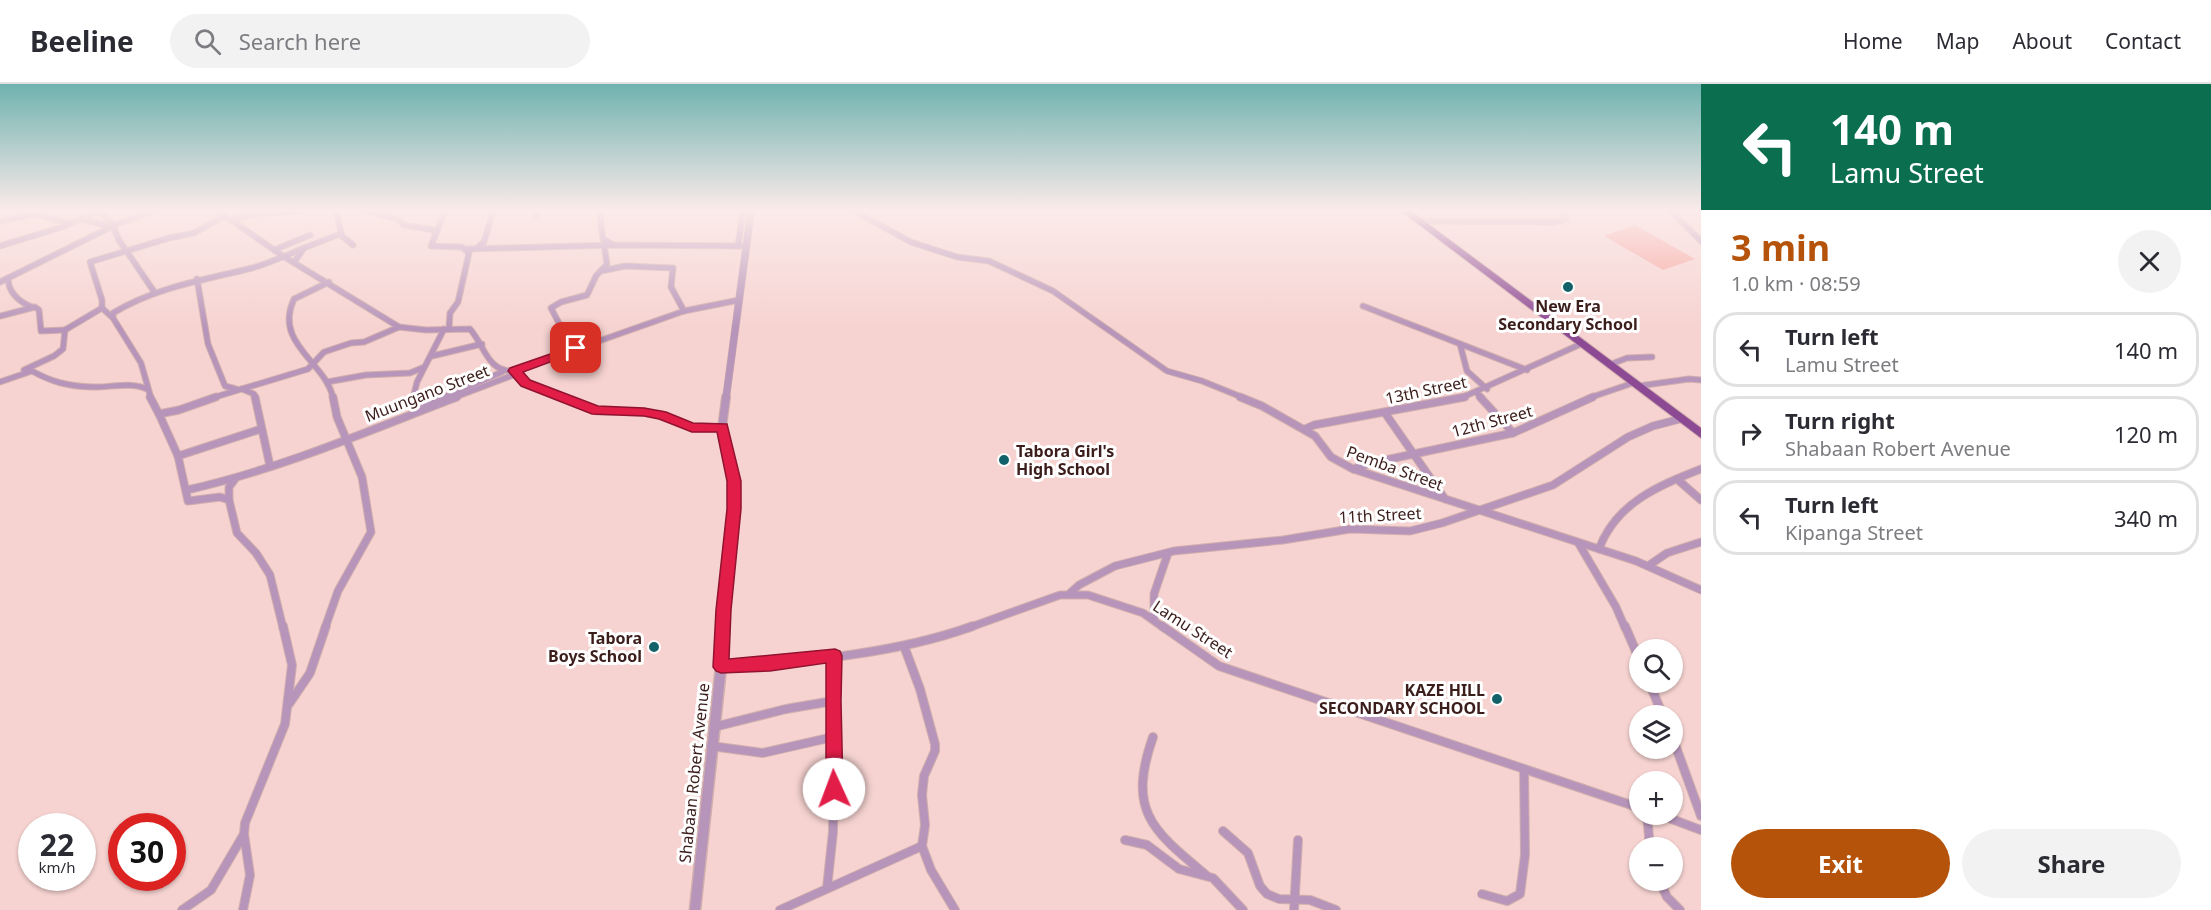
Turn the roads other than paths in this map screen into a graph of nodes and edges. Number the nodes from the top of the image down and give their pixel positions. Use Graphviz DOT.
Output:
graph roads {
  1 [pos="466,249"];
  2 [pos="65,250"];
  3 [pos="133,250"];
  4 [pos="274,250"];
  5 [pos="300,250"];
  6 [pos="303,250"];
  7 [pos="605,250"];
  8 [pos="742,250"];
  9 [pos="934,250"];
  10 [pos="1456,250"];
  11 [pos="128,251"];
  12 [pos="283,256"];
  13 [pos="295,261"];
  14 [pos="599,272"];
  15 [pos="8,278"];
  16 [pos="197,279"];
  17 [pos="0,282"];
  18 [pos="328,282"];
  19 [pos="155,293"];
  20 [pos="739,300"];
  21 [pos="1363,306"];
  22 [pos="35,308"];
  23 [pos="102,308"];
  24 [pos="684,311"];
  25 [pos="0,316"];
  26 [pos="112,318"];
  27 [pos="399,327"];
  28 [pos="446,329"];
  29 [pos="65,330"];
  30 [pos="482,344"];
  31 [pos="1581,344"];
  32 [pos="1460,345"];
  33 [pos="576,348"];
  34 [pos="432,356"];
  35 [pos="1652,357"];
  36 [pos="313,364"];
  37 [pos="1609,365"];
  38 [pos="422,368"];
  39 [pos="1527,370"];
  40 [pos="502,372"];
  41 [pos="20,373"];
  42 [pos="410,373"];
  43 [pos="515,373"];
  44 [pos="418,376"];
  45 [pos="1701,380"];
  46 [pos="0,382"];
  47 [pos="327,382"];
  48 [pos="1635,384"];
  49 [pos="147,389"];
  50 [pos="239,389"];
  51 [pos="1486,389"];
  52 [pos="1477,393"];
  53 [pos="453,394"];
  54 [pos="446,403"];
  55 [pos="1385,413"];
  56 [pos="159,414"];
  57 [pos="1680,419"];
  58 [pos="722,428"];
  59 [pos="261,429"];
  60 [pos="1305,429"];
  61 [pos="1513,433"];
  62 [pos="1701,435"];
  63 [pos="348,440"];
  64 [pos="1414,455"];
  65 [pos="178,456"];
  66 [pos="270,466"];
  67 [pos="1353,469"];
  68 [pos="1701,469"];
  69 [pos="236,479"];
  70 [pos="1677,479"];
  71 [pos="187,490"];
  72 [pos="229,500"];
  73 [pos="1445,500"];
  74 [pos="1701,500"];
  75 [pos="1478,510"];
  76 [pos="1701,542"];
  77 [pos="1580,543"];
  78 [pos="1599,549"];
  79 [pos="1168,553"];
  80 [pos="1648,566"];
  81 [pos="1701,590"];
  82 [pos="1069,594"];
  83 [pos="1154,620"];
  84 [pos="1630,639"];
  85 [pos="904,646"];
  86 [pos="835,656"];
  87 [pos="721,667"];
  88 [pos="833,701"];
  89 [pos="289,704"];
  90 [pos="714,727"];
  91 [pos="833,737"];
  92 [pos="1153,737"];
  93 [pos="711,746"];
  94 [pos="1680,759"];
  95 [pos="1524,769"];
  96 [pos="1629,804"];
  97 [pos="1701,816"];
  98 [pos="1683,823"];
  99 [pos="1701,830"];
  100 [pos="1223,831"];
  101 [pos="244,834"];
  102 [pos="1125,840"];
  103 [pos="1298,840"];
  104 [pos="922,846"];
  105 [pos="1206,875"];
  106 [pos="827,888"];
  107 [pos="1664,891"];
  108 [pos="1482,894"];
  109 [pos="1295,905"];
  110 [pos="1242,909"];
  111 [pos="182,910"];
  112 [pos="243,910"];
  113 [pos="695,910"];
  114 [pos="780,910"];
  115 [pos="955,910"];
  116 [pos="1336,910"];
  117 [pos="1680,910"];
  1 -- 28 [label="street"];
  2 -- 15 [label="street"];
  3 -- 11 [label="street"];
  4 -- 12 [label="street"];
  5 -- 12 [label="street"];
  6 -- 13 [label="street"];
  7 -- 14 [label="street"];
  8 -- 20 [label="street, Shabaan Robert Avenue"];
  9 -- 60 [label="street, Pemba Street"];
  10 -- 31 [label="highway"];
  11 -- 19 [label="street"];
  11 -- 23 [label="street"];
  12 -- 13 [label="street"];
  12 -- 16 [label="street"];
  13 -- 18 [label="street"];
  14 -- 24 [label="street"];
  14 -- 33 [label="street"];
  15 -- 17 [label="street"];
  15 -- 22 [label="street"];
  16 -- 19 [label="street"];
  16 -- 50 [label="street"];
  18 -- 27 [label="street"];
  18 -- 36 [label="street"];
  19 -- 26 [label="street"];
  20 -- 24 [label="street"];
  20 -- 58 [label="street, Shabaan Robert Avenue"];
  21 -- 32 [label="street"];
  22 -- 25 [label="street"];
  22 -- 29 [label="street"];
  23 -- 26 [label="street"];
  23 -- 29 [label="street"];
  24 -- 33 [label="street"];
  26 -- 49 [label="street"];
  27 -- 28 [label="street"];
  27 -- 36 [label="street"];
  28 -- 30 [label="street"];
  28 -- 34 [label="street"];
  29 -- 41 [label="street"];
  30 -- 34 [label="street"];
  30 -- 40 [label="street"];
  31 -- 37 [label="highway"];
  31 -- 39 [label="street, 13th Street"];
  32 -- 39 [label="street"];
  32 -- 51 [label="street"];
  33 -- 43 [label="street"];
  34 -- 38 [label="street"];
  35 -- 37 [label="street"];
  36 -- 47 [label="street"];
  36 -- 50 [label="street"];
  37 -- 48 [label="highway"];
  38 -- 42 [label="street"];
  38 -- 44 [label="street"];
  39 -- 51 [label="street, 13th Street"];
  40 -- 43 [label="street"];
  40 -- 53 [label="street"];
  41 -- 46 [label="street"];
  41 -- 49 [label="street"];
  42 -- 44 [label="street"];
  42 -- 47 [label="street"];
  43 -- 54 [label="street, Muungano Street"];
  43 -- 58 [label="street"];
  44 -- 53 [label="street"];
  45 -- 48 [label="street, 12th Street"];
  47 -- 63 [label="street"];
  48 -- 57 [label="highway"];
  48 -- 61 [label="street, 12th Street"];
  49 -- 56 [label="street"];
  50 -- 56 [label="street"];
  50 -- 59 [label="street"];
  51 -- 52 [label="street, 13th Street"];
  52 -- 55 [label="street, 13th Street"];
  52 -- 61 [label="street"];
  53 -- 54 [label="street"];
  54 -- 63 [label="street, Muungano Street"];
  55 -- 60 [label="street, 13th Street"];
  55 -- 64 [label="street"];
  56 -- 65 [label="street"];
  57 -- 62 [label="highway"];
  57 -- 75 [label="street, 11th Street"];
  58 -- 87 [label="street, Shabaan Robert Avenue"];
  59 -- 65 [label="street"];
  59 -- 66 [label="street"];
  60 -- 67 [label="street, Pemba Street"];
  61 -- 64 [label="street, 12th Street"];
  63 -- 66 [label="street, Muungano Street"];
  63 -- 89 [label="street"];
  64 -- 67 [label="street, 12th Street"];
  64 -- 73 [label="street"];
  65 -- 71 [label="street"];
  66 -- 69 [label="street, Muungano Street"];
  67 -- 73 [label="street, Pemba Street"];
  68 -- 70 [label="street"];
  69 -- 71 [label="street, Muungano Street"];
  69 -- 72 [label="street"];
  70 -- 74 [label="street"];
  70 -- 78 [label="street"];
  71 -- 72 [label="street"];
  72 -- 89 [label="street"];
  73 -- 75 [label="street, Pemba Street"];
  75 -- 77 [label="street, Pemba Street"];
  75 -- 79 [label="street, 11th Street"];
  76 -- 80 [label="street"];
  77 -- 78 [label="street, Pemba Street"];
  77 -- 84 [label="street"];
  78 -- 80 [label="street, Pemba Street"];
  79 -- 82 [label="street, 11th Street"];
  79 -- 83 [label="street"];
  80 -- 81 [label="street, Pemba Street"];
  82 -- 83 [label="street, Lamu Street"];
  82 -- 85 [label="street, Lamu Street"];
  83 -- 95 [label="street, Lamu Street"];
  85 -- 86 [label="street, Lamu Street"];
  85 -- 104 [label="street"];
  86 -- 87 [label="street, Lamu Street"];
  86 -- 88 [label="street"];
  87 -- 90 [label="street, Shabaan Robert Avenue"];
  88 -- 90 [label="street"];
  88 -- 91 [label="street"];
  89 -- 101 [label="street"];
  90 -- 93 [label="street, Shabaan Robert Avenue"];
  91 -- 93 [label="street"];
  91 -- 106 [label="street"];
  92 -- 105 [label="street"];
  93 -- 113 [label="street, Shabaan Robert Avenue"];
  94 -- 97 [label="street"];
  95 -- 96 [label="street, Lamu Street"];
  95 -- 108 [label="street"];
  98 -- 99 [label="street"];
  100 -- 109 [label="street"];
  101 -- 111 [label="street"];
  101 -- 112 [label="street"];
  102 -- 105 [label="street"];
  103 -- 109 [label="street"];
  104 -- 106 [label="street"];
  104 -- 115 [label="street"];
  105 -- 110 [label="street"];
  106 -- 114 [label="street"];
  107 -- 117 [label="street"];
  109 -- 116 [label="street"];
}
